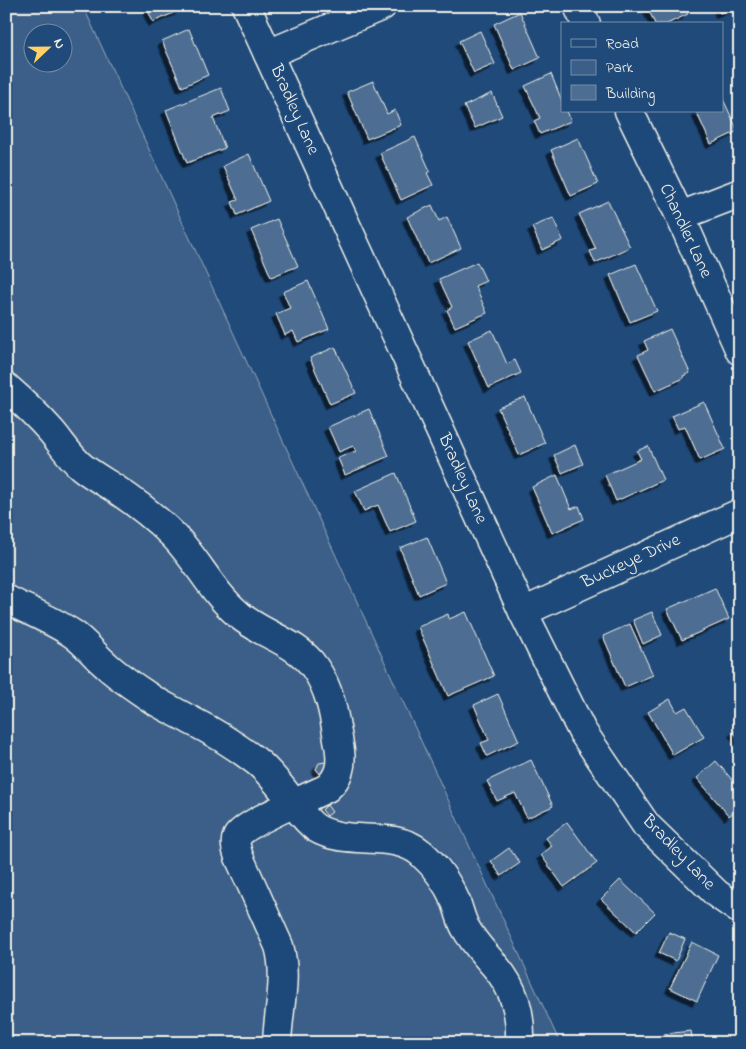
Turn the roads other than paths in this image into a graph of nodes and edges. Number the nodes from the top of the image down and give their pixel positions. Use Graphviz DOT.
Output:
graph roads {
  1 [pos="246,6"];
  2 [pos="382,6"];
  3 [pos="578,6"];
  4 [pos="585,22"];
  5 [pos="268,54"];
  6 [pos="629,112"];
  7 [pos="740,193"];
  8 [pos="680,216"];
  9 [pos="740,351"];
  10 [pos="6,387"];
  11 [pos="740,513"];
  12 [pos="6,599"];
  13 [pos="523,612"];
  14 [pos="294,804"];
  15 [pos="740,910"];
  16 [pos="277,1043"];
  17 [pos="520,1043"];
  1 -- 5 [label="street, Bradley Lane"];
  2 -- 5 [label="street"];
  3 -- 4 [label="street"];
  5 -- 13 [label="street, Bradley Lane"];
  6 -- 8 [label="street, Chandler Lane"];
  7 -- 8 [label="street"];
  8 -- 9 [label="street, Chandler Lane"];
  10 -- 14 [label="street"];
  11 -- 13 [label="street, Buckeye Drive"];
  12 -- 14 [label="street"];
  13 -- 15 [label="street, Bradley Lane"];
  14 -- 16 [label="street"];
  14 -- 17 [label="street"];
}
